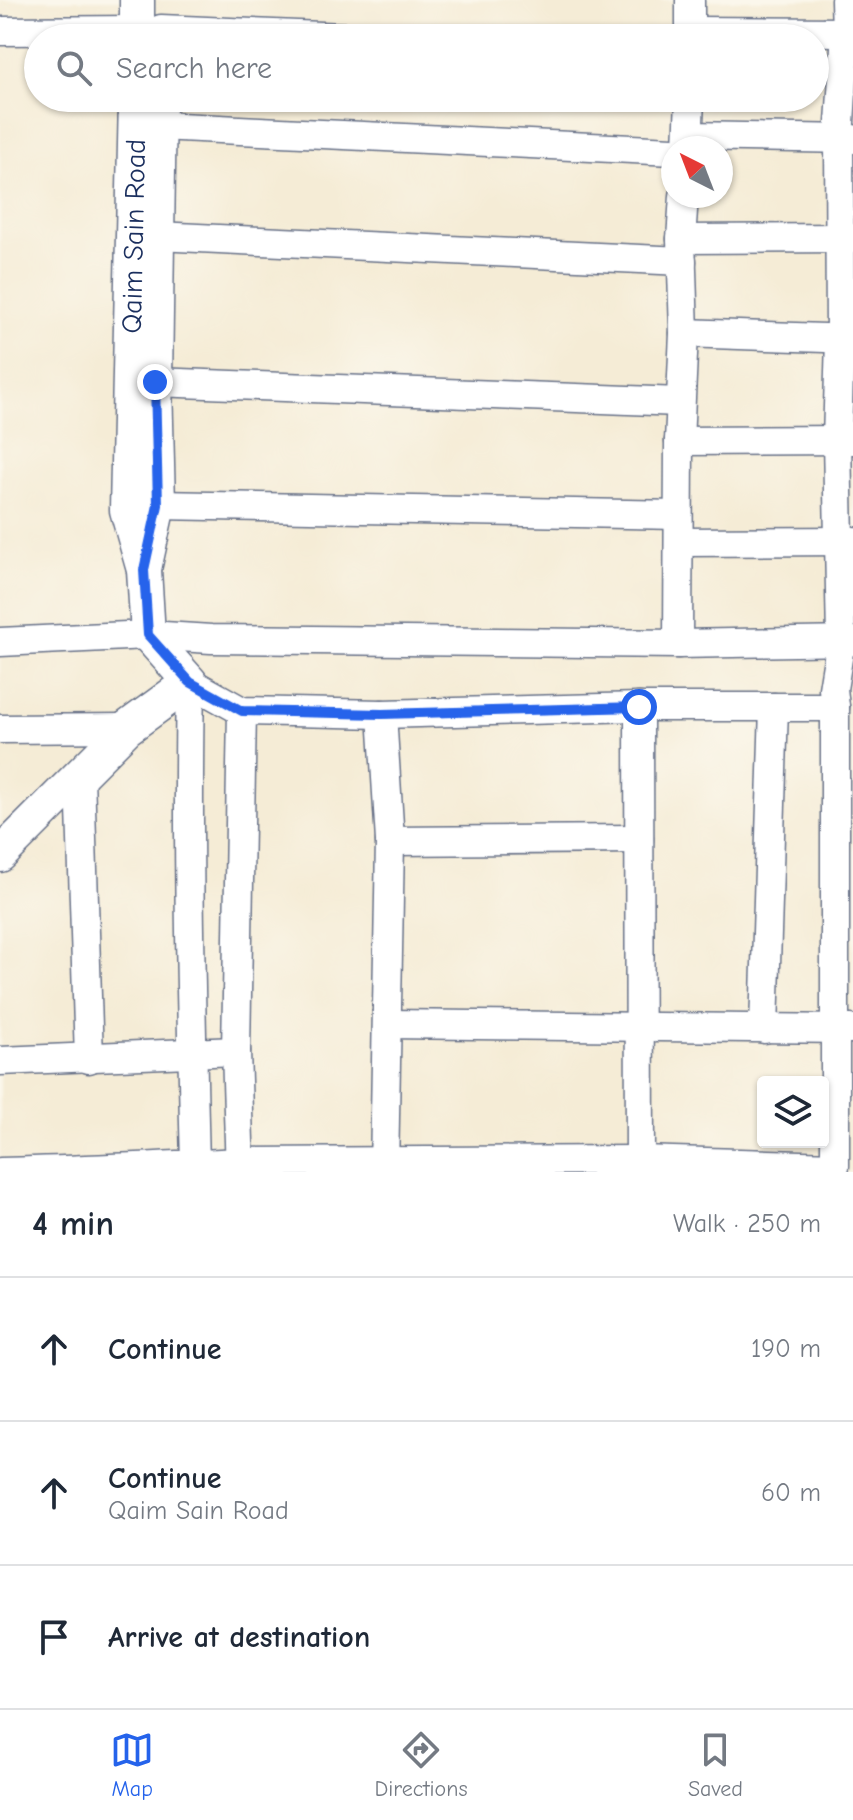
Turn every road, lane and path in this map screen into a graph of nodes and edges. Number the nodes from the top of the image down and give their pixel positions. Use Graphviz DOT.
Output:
graph roads {
  1 [pos="690,0"];
  2 [pos="845,0"];
  3 [pos="149,22"];
  4 [pos="116,24"];
  5 [pos="176,24"];
  6 [pos="690,24"];
  7 [pos="24,30"];
  8 [pos="0,31"];
  9 [pos="829,32"];
  10 [pos="850,32"];
  11 [pos="136,112"];
  12 [pos="159,112"];
  13 [pos="688,112"];
  14 [pos="685,136"];
  15 [pos="846,138"];
  16 [pos="733,143"];
  17 [pos="661,144"];
  18 [pos="684,208"];
  19 [pos="157,236"];
  20 [pos="847,238"];
  21 [pos="682,250"];
  22 [pos="684,333"];
  23 [pos="847,339"];
  24 [pos="155,382"];
  25 [pos="680,402"];
  26 [pos="845,440"];
  27 [pos="679,441"];
  28 [pos="158,505"];
  29 [pos="678,528"];
  30 [pos="847,541"];
  31 [pos="144,570"];
  32 [pos="148,635"];
  33 [pos="847,640"];
  34 [pos="0,642"];
  35 [pos="678,644"];
  36 [pos="190,682"];
  37 [pos="639,707"];
  38 [pos="774,707"];
  39 [pos="835,707"];
  40 [pos="242,711"];
  41 [pos="382,714"];
  42 [pos="127,728"];
  43 [pos="0,729"];
  44 [pos="80,776"];
  45 [pos="639,839"];
  46 [pos="390,841"];
  47 [pos="0,855"];
  48 [pos="388,1024"];
  49 [pos="640,1025"];
  50 [pos="764,1029"];
  51 [pos="844,1029"];
  52 [pos="236,1051"];
  53 [pos="192,1053"];
  54 [pos="89,1059"];
  55 [pos="0,1061"];
  56 [pos="640,1166"];
  57 [pos="240,1167"];
  58 [pos="384,1167"];
  59 [pos="196,1168"];
  60 [pos="836,1169"];
  61 [pos="73,1171"];
  62 [pos="0,1172"];
  1 -- 6 [label="street"];
  2 -- 10 [label="street"];
  3 -- 4 [label="street"];
  3 -- 5 [label="street"];
  7 -- 8 [label="street"];
  9 -- 10 [label="street"];
  10 -- 15 [label="street"];
  11 -- 31 [label="main road, Qaim Sain Road"];
  12 -- 17 [label="street"];
  12 -- 19 [label="main road, Qaim Sain Road"];
  13 -- 14 [label="street"];
  15 -- 16 [label="street"];
  15 -- 20 [label="street"];
  18 -- 21 [label="street"];
  19 -- 21 [label="street"];
  19 -- 24 [label="main road, Qaim Sain Road"];
  20 -- 21 [label="street"];
  20 -- 23 [label="street"];
  21 -- 22 [label="street"];
  22 -- 23 [label="street"];
  22 -- 25 [label="street"];
  23 -- 26 [label="street"];
  24 -- 25 [label="street"];
  24 -- 28 [label="main road, Qaim Sain Road"];
  25 -- 27 [label="street"];
  26 -- 27 [label="street"];
  26 -- 30 [label="street"];
  27 -- 29 [label="street"];
  28 -- 29 [label="street"];
  28 -- 31 [label="main road, Qaim Sain Road"];
  29 -- 30 [label="street"];
  29 -- 35 [label="street"];
  30 -- 33 [label="street"];
  31 -- 32 [label="main road"];
  32 -- 34 [label="street"];
  32 -- 35 [label="street"];
  32 -- 36 [label="main road"];
  33 -- 35 [label="street"];
  33 -- 39 [label="street"];
  36 -- 40 [label="street"];
  36 -- 42 [label="main road"];
  36 -- 53 [label="street"];
  37 -- 38 [label="street"];
  37 -- 41 [label="street"];
  37 -- 45 [label="street"];
  38 -- 39 [label="street"];
  38 -- 50 [label="street"];
  39 -- 51 [label="street"];
  40 -- 41 [label="street"];
  40 -- 52 [label="street"];
  41 -- 46 [label="street"];
  42 -- 43 [label="street"];
  42 -- 44 [label="main road"];
  44 -- 47 [label="main road"];
  44 -- 54 [label="street"];
  45 -- 46 [label="street"];
  45 -- 49 [label="street"];
  46 -- 48 [label="street"];
  48 -- 49 [label="street"];
  48 -- 58 [label="street"];
  49 -- 50 [label="street"];
  49 -- 56 [label="street"];
  50 -- 51 [label="street"];
  51 -- 60 [label="street"];
  52 -- 53 [label="street"];
  52 -- 57 [label="street"];
  53 -- 54 [label="street"];
  53 -- 59 [label="street"];
  54 -- 55 [label="street"];
  56 -- 58 [label="street"];
  56 -- 60 [label="street"];
  57 -- 58 [label="street"];
  57 -- 59 [label="street"];
  59 -- 61 [label="street"];
  61 -- 62 [label="street"];
}
